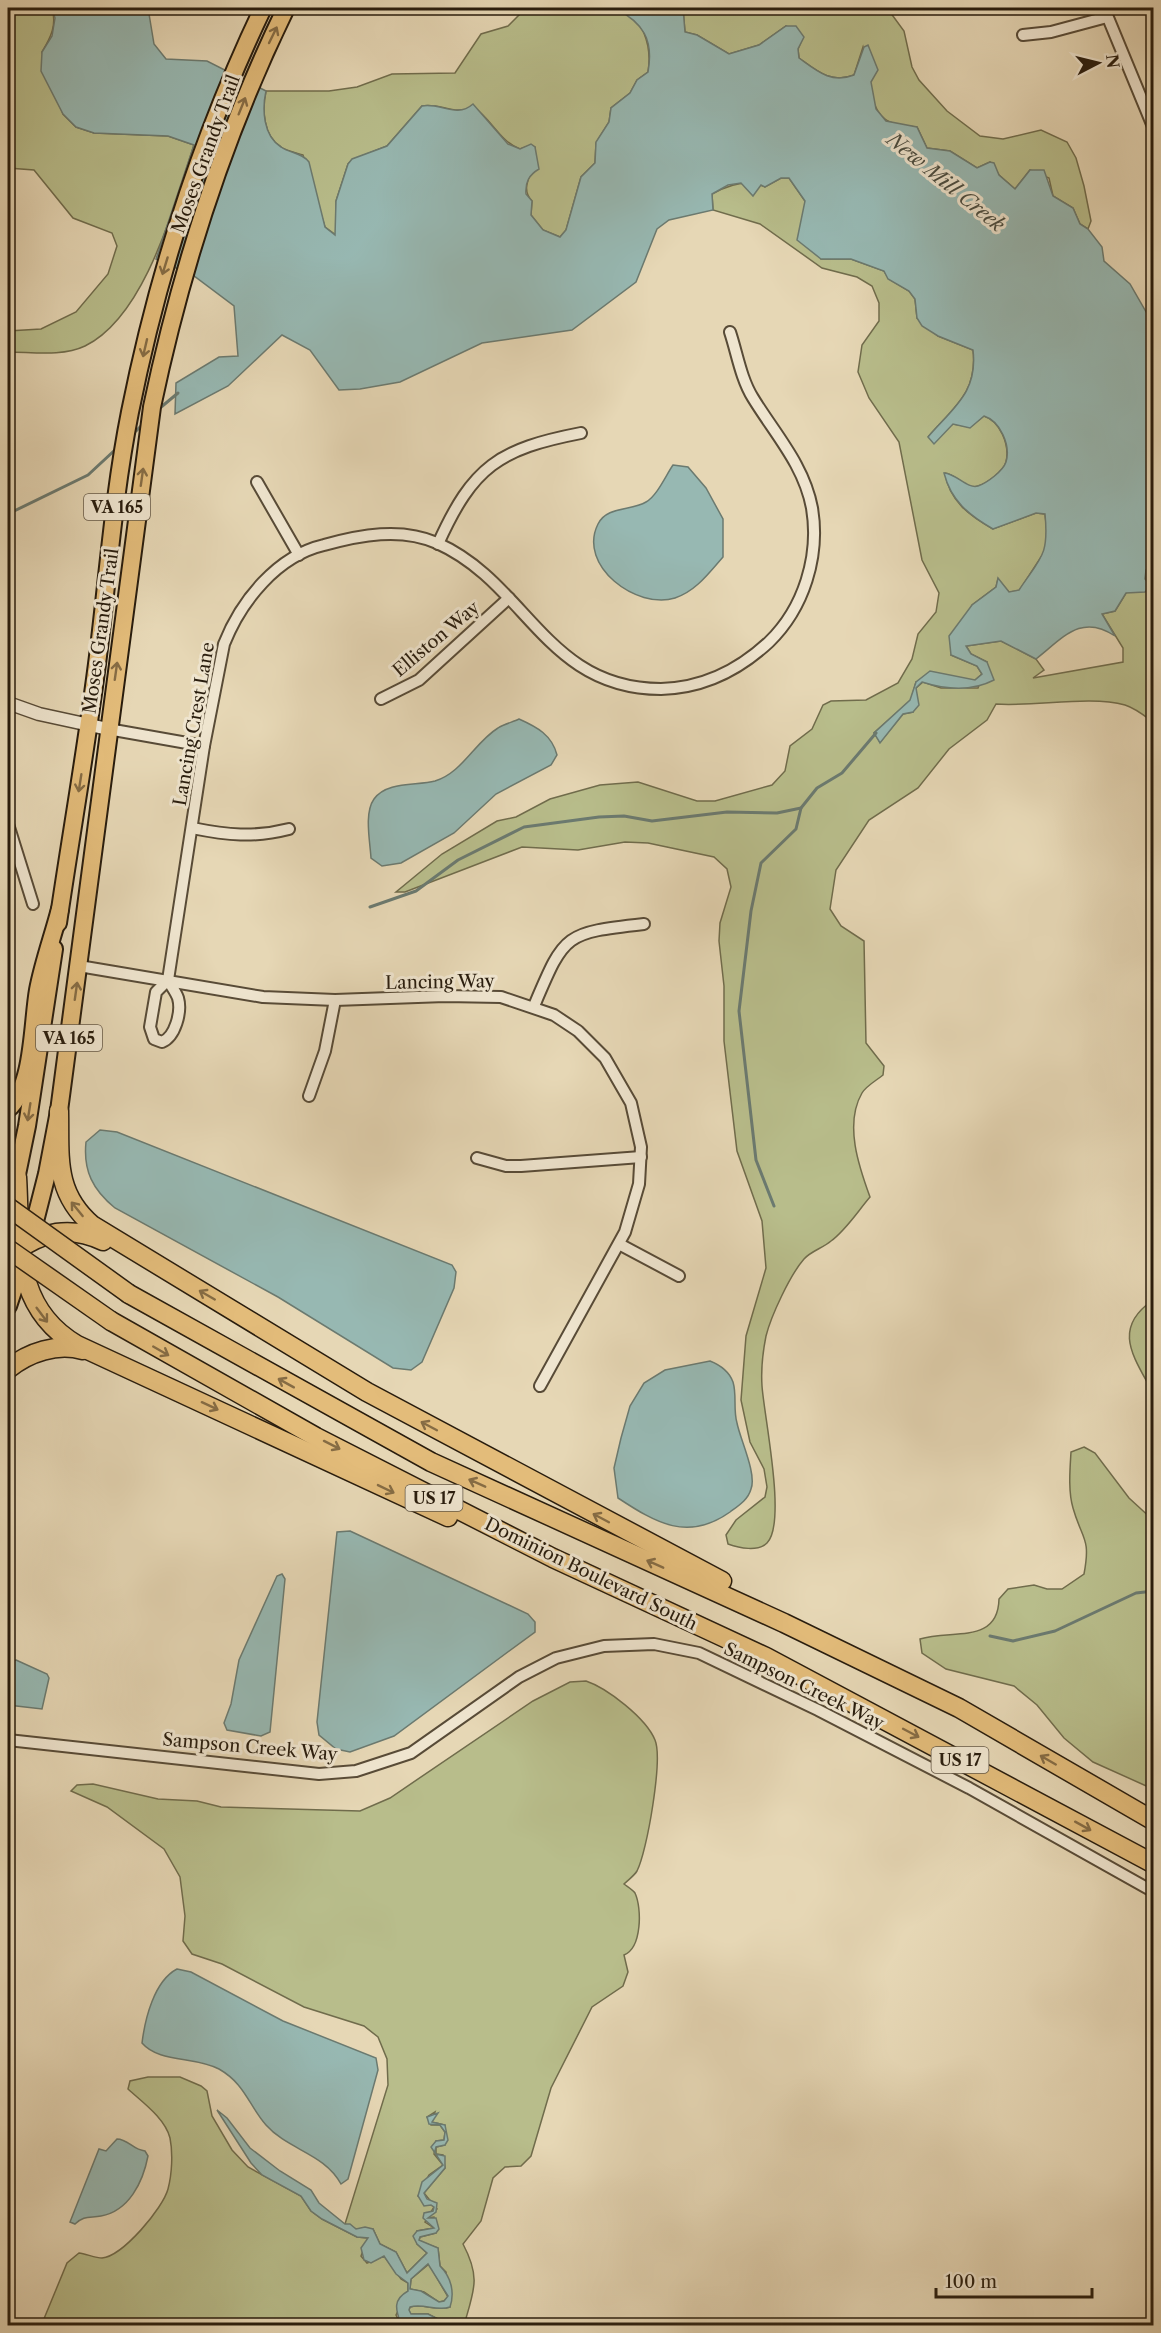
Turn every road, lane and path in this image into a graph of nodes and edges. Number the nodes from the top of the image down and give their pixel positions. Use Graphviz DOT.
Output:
graph roads {
  1 [pos="263,8"];
  2 [pos="286,8"];
  3 [pos="1106,12"];
  4 [pos="1023,35"];
  5 [pos="1154,129"];
  6 [pos="730,332"];
  7 [pos="582,433"];
  8 [pos="257,482"];
  9 [pos="438,544"];
  10 [pos="299,555"];
  11 [pos="509,598"];
  12 [pos="381,699"];
  13 [pos="8,703"];
  14 [pos="89,725"];
  15 [pos="108,729"];
  16 [pos="204,746"];
  17 [pos="8,824"];
  18 [pos="192,828"];
  19 [pos="289,830"];
  20 [pos="33,904"];
  21 [pos="60,909"];
  22 [pos="644,924"];
  23 [pos="79,966"];
  24 [pos="168,980"];
  25 [pos="335,1000"];
  26 [pos="534,1006"];
  27 [pos="309,1096"];
  28 [pos="8,1109"];
  29 [pos="59,1111"];
  30 [pos="641,1157"];
  31 [pos="477,1158"];
  32 [pos="10,1197"];
  33 [pos="619,1244"];
  34 [pos="15,1245"];
  35 [pos="158,1267"];
  36 [pos="679,1276"];
  37 [pos="8,1306"];
  38 [pos="100,1354"];
  39 [pos="8,1369"];
  40 [pos="540,1386"];
  41 [pos="553,1558"];
  42 [pos="786,1619"];
  43 [pos="8,1740"];
  44 [pos="1154,1821"];
  45 [pos="1154,1864"];
  46 [pos="1154,1892"];
  1 -- 14 [label="main road, Moses Grandy Trail / VA 165, one-way"];
  15 -- 2 [label="main road, Moses Grandy Trail / VA 165, one-way"];
  3 -- 4 [label="street"];
  3 -- 5 [label="street"];
  6 -- 11 [label="street, Lancing Crest Lane"];
  7 -- 9 [label="street"];
  8 -- 10 [label="street"];
  9 -- 10 [label="street, Lancing Crest Lane"];
  9 -- 11 [label="street, Lancing Crest Lane"];
  10 -- 16 [label="street, Lancing Crest Lane"];
  11 -- 12 [label="street, Elliston Way"];
  13 -- 14 [label="street"];
  14 -- 15 [label="street"];
  14 -- 21 [label="main road, Moses Grandy Trail / VA 165, one-way"];
  15 -- 16 [label="street"];
  15 -- 23 [label="main road, Moses Grandy Trail / VA 165"];
  16 -- 18 [label="street, Lancing Crest Lane"];
  17 -- 20 [label="street"];
  18 -- 19 [label="street"];
  18 -- 24 [label="street, Lancing Crest Lane"];
  21 -- 28 [label="main road"];
  21 -- 32 [label="main road, Moses Grandy Trail / VA 165, one-way"];
  22 -- 26 [label="street"];
  23 -- 24 [label="street, Lancing Way"];
  29 -- 23 [label="main road, Moses Grandy Trail / VA 165, one-way"];
  24 -- 24 [label="street"];
  24 -- 25 [label="street, Lancing Way"];
  25 -- 26 [label="street, Lancing Way"];
  25 -- 27 [label="street"];
  26 -- 30 [label="street, Lancing Way"];
  29 -- 34 [label="main road, Moses Grandy Trail / VA 165"];
  35 -- 29 [label="highway, one-way"];
  30 -- 31 [label="street"];
  30 -- 33 [label="street, Lancing Way"];
  32 -- 34 [label="highway"];
  42 -- 32 [label="highway, Dominion Boulevard South / US 17, one-way, bridge"];
  33 -- 36 [label="street"];
  33 -- 40 [label="street, Lancing Way"];
  34 -- 35 [label="highway"];
  34 -- 37 [label="main road"];
  34 -- 38 [label="highway, one-way"];
  34 -- 41 [label="highway, Dominion Boulevard South / US 17, one-way, bridge"];
  42 -- 35 [label="highway, one-way"];
  38 -- 39 [label="highway"];
  38 -- 41 [label="highway, one-way"];
  41 -- 45 [label="highway, Dominion Boulevard South / US 17, one-way"];
  44 -- 42 [label="highway, Dominion Boulevard South / US 17, one-way"];
  43 -- 46 [label="street, Sampson Creek Way"];
}
